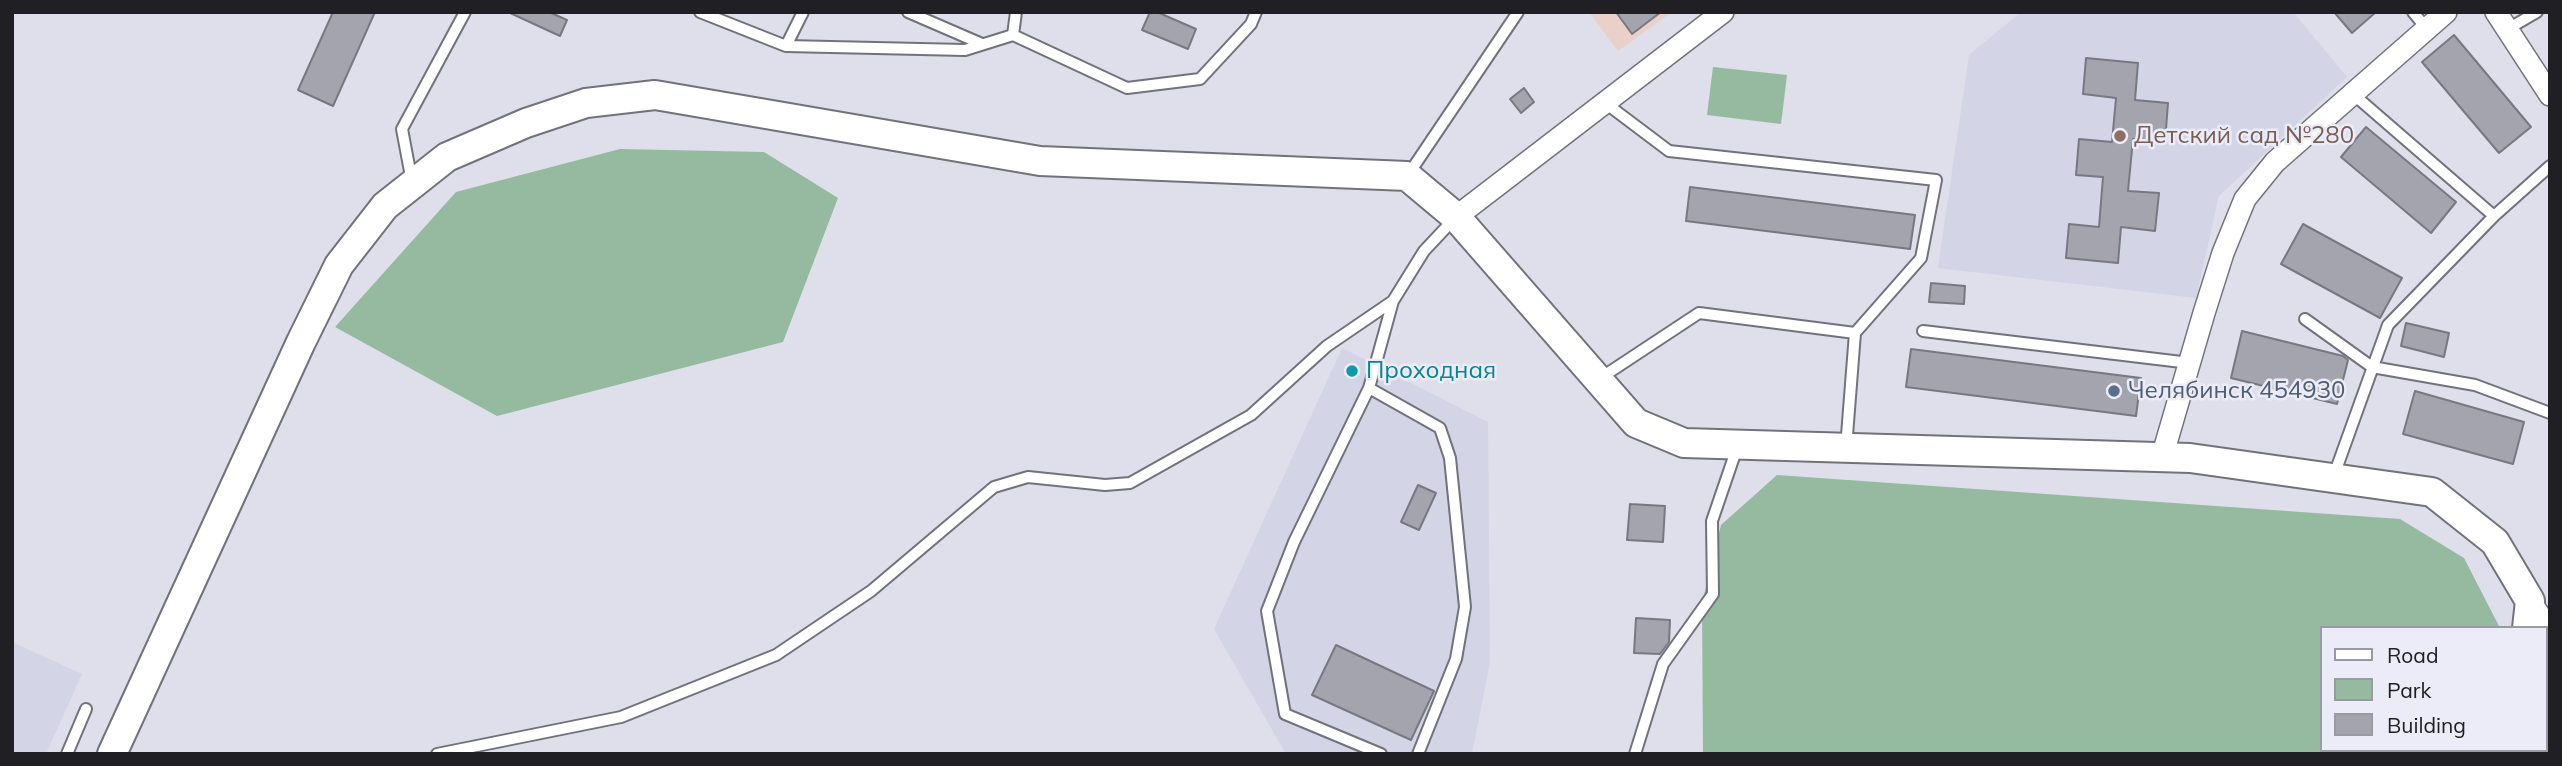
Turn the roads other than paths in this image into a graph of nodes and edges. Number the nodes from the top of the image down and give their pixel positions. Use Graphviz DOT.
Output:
graph roads {
  1 [pos="464,12"];
  2 [pos="700,12"];
  3 [pos="803,12"];
  4 [pos="908,12"];
  5 [pos="1016,12"];
  6 [pos="1255,12"];
  7 [pos="1518,12"];
  8 [pos="1723,12"];
  9 [pos="2413,12"];
  10 [pos="2446,12"];
  11 [pos="2537,12"];
  12 [pos="2501,21"];
  13 [pos="2427,29"];
  14 [pos="1013,35"];
  15 [pos="982,44"];
  16 [pos="786,46"];
  17 [pos="2353,94"];
  18 [pos="2550,95"];
  19 [pos="1604,103"];
  20 [pos="2550,166"];
  21 [pos="1407,176"];
  22 [pos="413,185"];
  23 [pos="2494,216"];
  24 [pos="1456,217"];
  25 [pos="1393,301"];
  26 [pos="2305,319"];
  27 [pos="1923,331"];
  28 [pos="1855,333"];
  29 [pos="2190,363"];
  30 [pos="2372,367"];
  31 [pos="1600,379"];
  32 [pos="1369,388"];
  33 [pos="2550,413"];
  34 [pos="1738,445"];
  35 [pos="1846,447"];
  36 [pos="2162,457"];
  37 [pos="2333,478"];
  38 [pos="2528,614"];
  39 [pos="2544,626"];
  40 [pos="86,709"];
  41 [pos="66,754"];
  42 [pos="112,754"];
  43 [pos="437,754"];
  44 [pos="1381,754"];
  45 [pos="1418,754"];
  46 [pos="1635,754"];
  1 -- 22 [label="lane"];
  2 -- 16 [label="lane"];
  3 -- 16 [label="lane"];
  4 -- 15 [label="lane"];
  5 -- 14 [label="lane"];
  6 -- 14 [label="lane"];
  7 -- 21 [label="lane"];
  8 -- 19 [label="street"];
  9 -- 13 [label="lane"];
  10 -- 13 [label="street"];
  11 -- 12 [label="lane"];
  12 -- 18 [label="street"];
  13 -- 17 [label="street"];
  14 -- 15 [label="lane"];
  15 -- 16 [label="lane"];
  17 -- 23 [label="lane"];
  17 -- 29 [label="street"];
  19 -- 24 [label="street"];
  19 -- 28 [label="lane"];
  20 -- 23 [label="lane"];
  21 -- 22 [label="street"];
  21 -- 24 [label="street"];
  22 -- 42 [label="street"];
  23 -- 30 [label="lane"];
  24 -- 25 [label="lane"];
  24 -- 31 [label="street"];
  25 -- 32 [label="lane"];
  25 -- 43 [label="lane"];
  26 -- 30 [label="lane"];
  27 -- 29 [label="lane"];
  28 -- 31 [label="lane"];
  28 -- 35 [label="lane"];
  29 -- 36 [label="street"];
  30 -- 33 [label="lane"];
  30 -- 37 [label="lane"];
  31 -- 34 [label="street"];
  32 -- 44 [label="lane"];
  32 -- 45 [label="lane"];
  34 -- 35 [label="street"];
  34 -- 46 [label="lane"];
  35 -- 36 [label="street"];
  36 -- 37 [label="street"];
  37 -- 38 [label="street"];
  38 -- 39 [label="street"];
  40 -- 41 [label="lane"];
}
